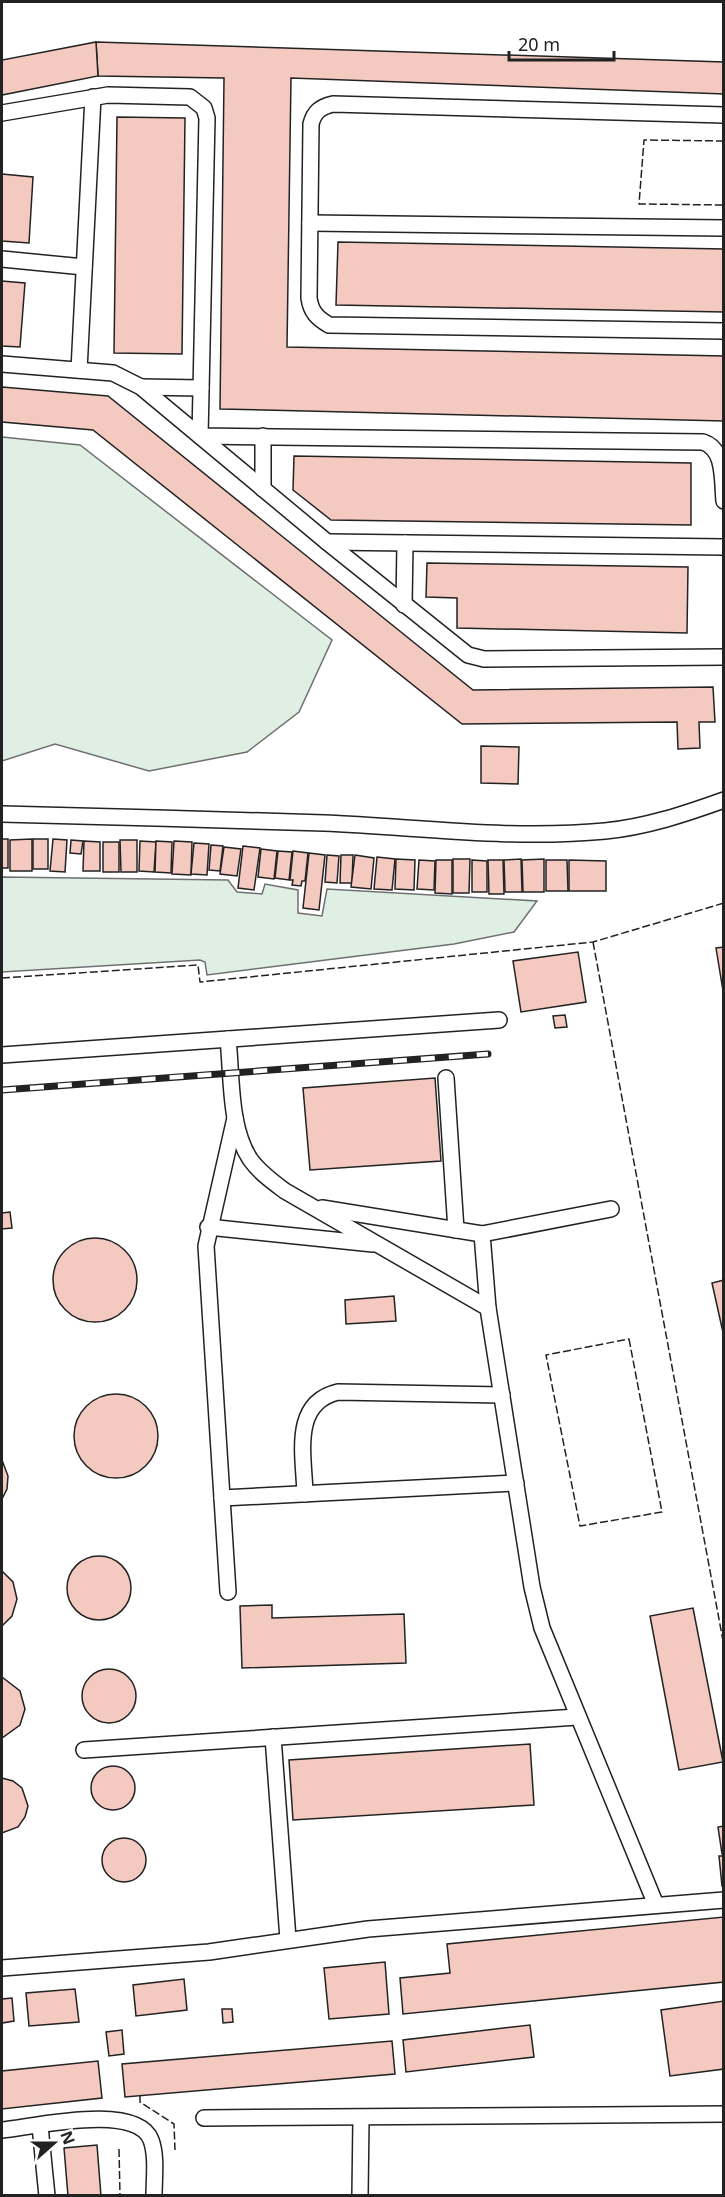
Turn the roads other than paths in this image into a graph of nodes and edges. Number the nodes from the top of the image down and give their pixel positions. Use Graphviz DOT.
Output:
graph roads {
  1 [pos="93,97"];
  2 [pos="2,113"];
  3 [pos="723,115"];
  4 [pos="310,223"];
  5 [pos="723,228"];
  6 [pos="2,259"];
  7 [pos="84,267"];
  8 [pos="723,331"];
  9 [pos="2,364"];
  10 [pos="79,370"];
  11 [pos="141,387"];
  12 [pos="201,388"];
  13 [pos="200,436"];
  14 [pos="263,436"];
  15 [pos="263,489"];
  16 [pos="723,501"];
  17 [pos="327,542"];
  18 [pos="405,543"];
  19 [pos="723,546"];
  20 [pos="404,605"];
  21 [pos="723,657"];
  22 [pos="723,800"];
  23 [pos="2,814"];
  24 [pos="499,1020"];
  25 [pos="228,1039"];
  26 [pos="2,1055"];
  27 [pos="446,1078"];
  28 [pos="236,1115"];
  29 [pos="310,1206"];
  30 [pos="611,1209"];
  31 [pos="208,1227"];
  32 [pos="456,1230"];
  33 [pos="482,1234"];
  34 [pos="379,1245"];
  35 [pos="488,1308"];
  36 [pos="502,1395"];
  37 [pos="516,1483"];
  38 [pos="304,1494"];
  39 [pos="222,1498"];
  40 [pos="228,1592"];
  41 [pos="577,1717"];
  42 [pos="273,1737"];
  43 [pos="84,1750"];
  44 [pos="723,1900"];
  45 [pos="656,1905"];
  46 [pos="288,1939"];
  47 [pos="2,1968"];
  48 [pos="723,2114"];
  49 [pos="204,2118"];
  50 [pos="361,2118"];
  51 [pos="40,2126"];
  52 [pos="2,2130"];
  53 [pos="47,2196"];
  54 [pos="154,2196"];
  55 [pos="360,2196"];
  1 -- 2 [label="lane"];
  1 -- 7 [label="lane"];
  1 -- 12 [label="lane"];
  3 -- 4 [label="lane"];
  4 -- 5 [label="lane"];
  4 -- 8 [label="lane"];
  6 -- 7 [label="lane"];
  7 -- 10 [label="lane"];
  9 -- 10 [label="lane"];
  10 -- 11 [label="lane"];
  11 -- 12 [label="lane"];
  11 -- 13 [label="lane"];
  12 -- 13 [label="lane"];
  13 -- 14 [label="lane"];
  13 -- 15 [label="lane"];
  14 -- 15 [label="lane"];
  14 -- 16 [label="lane"];
  15 -- 17 [label="lane"];
  17 -- 18 [label="lane"];
  17 -- 20 [label="lane"];
  18 -- 19 [label="lane"];
  18 -- 20 [label="lane"];
  20 -- 21 [label="lane"];
  22 -- 23 [label="lane"];
  24 -- 25 [label="lane"];
  25 -- 26 [label="lane"];
  25 -- 28 [label="lane"];
  27 -- 32 [label="lane"];
  28 -- 29 [label="lane"];
  28 -- 31 [label="lane"];
  29 -- 32 [label="lane"];
  29 -- 34 [label="lane"];
  30 -- 33 [label="lane"];
  31 -- 34 [label="lane"];
  31 -- 39 [label="lane"];
  32 -- 33 [label="lane"];
  33 -- 35 [label="lane"];
  34 -- 35 [label="lane"];
  35 -- 36 [label="lane"];
  36 -- 37 [label="lane"];
  36 -- 38 [label="lane"];
  37 -- 38 [label="lane"];
  37 -- 41 [label="lane"];
  38 -- 39 [label="lane"];
  39 -- 40 [label="lane"];
  41 -- 42 [label="lane"];
  41 -- 45 [label="lane"];
  42 -- 43 [label="lane"];
  42 -- 46 [label="lane"];
  44 -- 45 [label="lane"];
  45 -- 46 [label="lane"];
  46 -- 47 [label="lane"];
  48 -- 50 [label="lane"];
  49 -- 50 [label="lane"];
  50 -- 55 [label="lane"];
  51 -- 52 [label="lane"];
  51 -- 53 [label="lane"];
  51 -- 54 [label="lane"];
}
